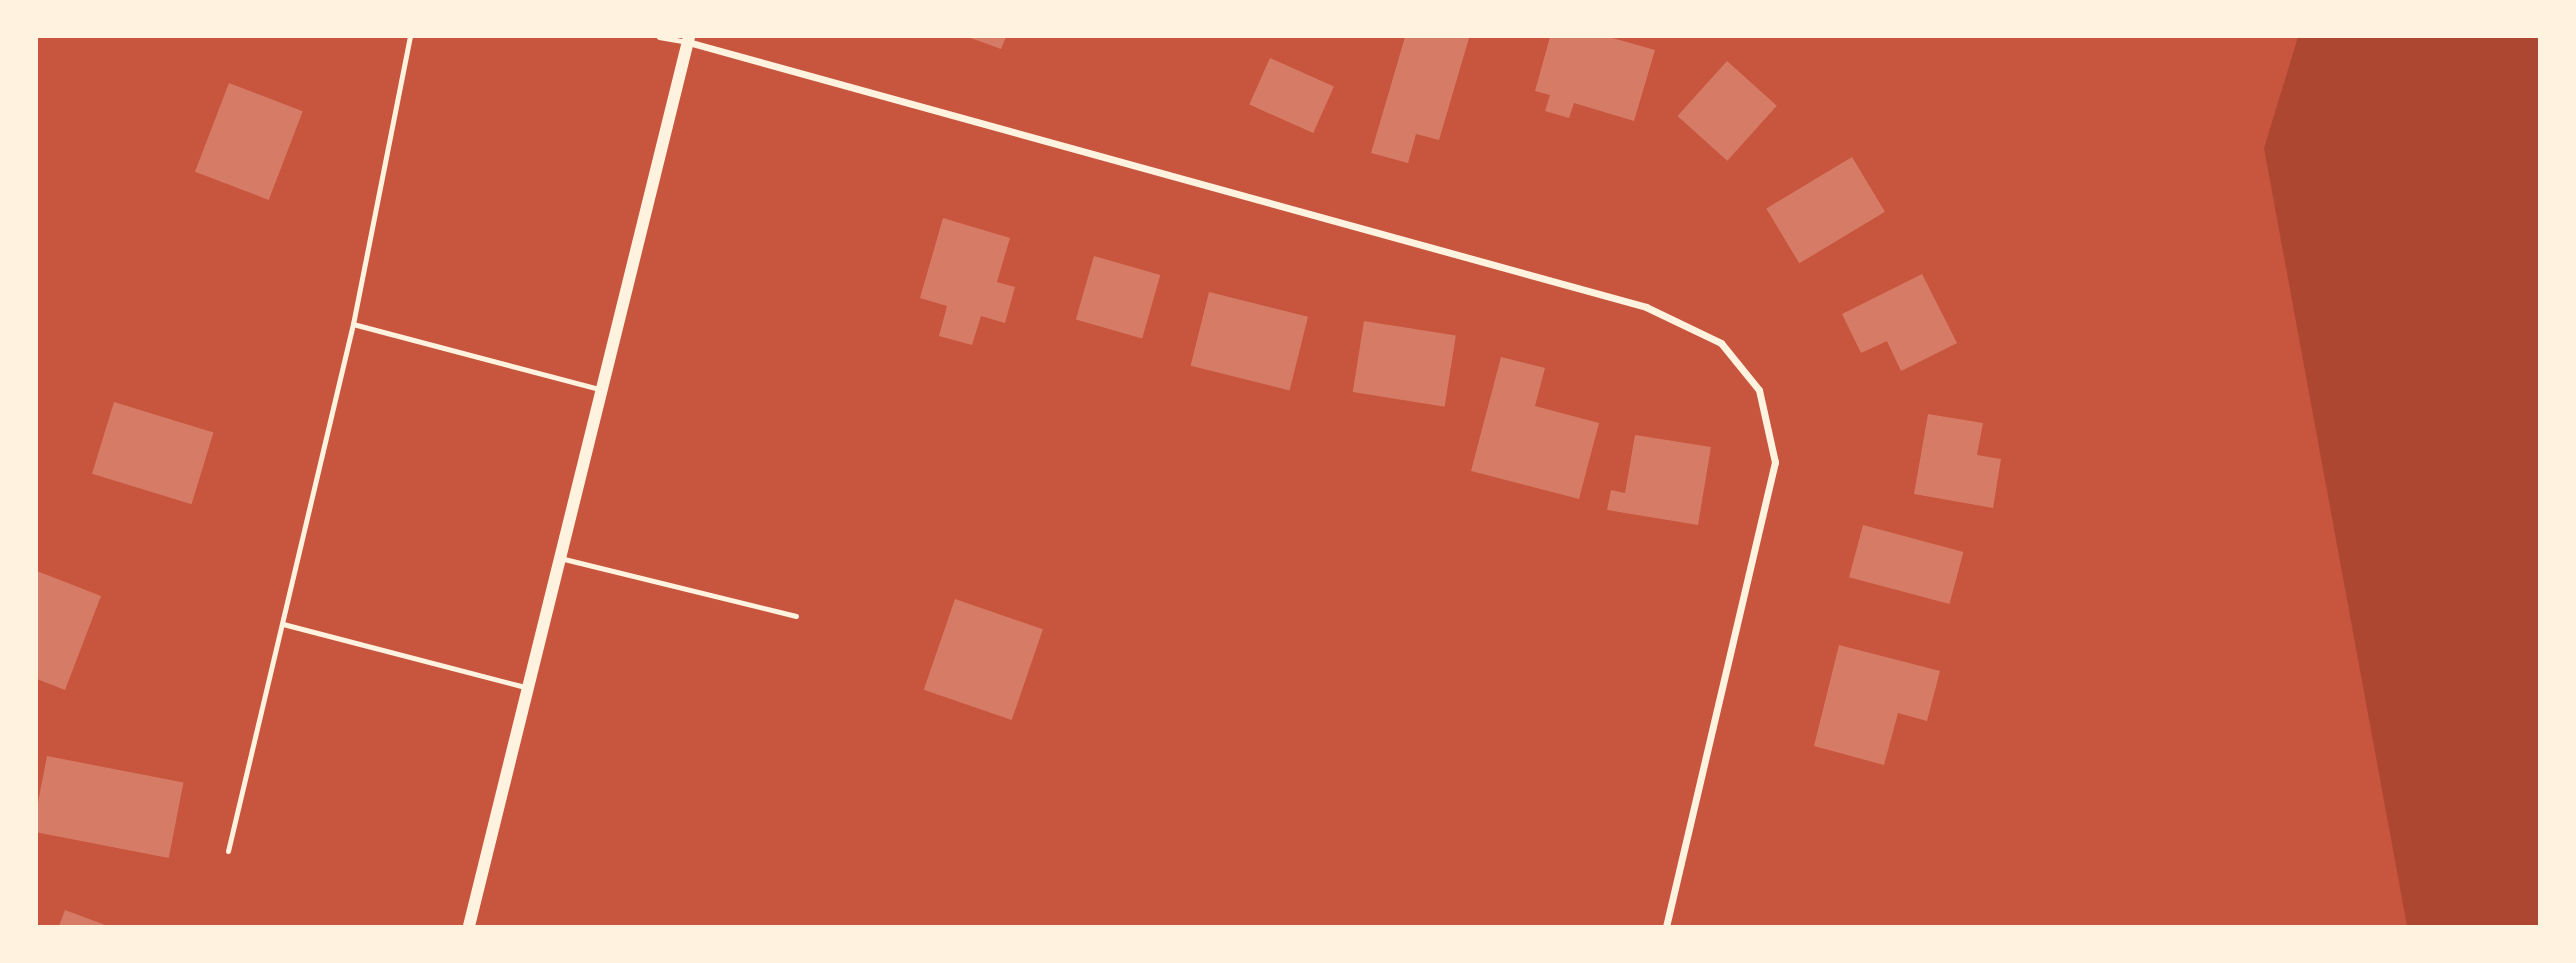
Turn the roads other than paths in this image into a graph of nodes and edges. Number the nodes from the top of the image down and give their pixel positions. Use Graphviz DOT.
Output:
graph roads {
  1 [pos="410,37"];
  2 [pos="659,37"];
  3 [pos="689,40"];
  4 [pos="353,324"];
  5 [pos="599,389"];
  6 [pos="560,558"];
  7 [pos="796,616"];
  8 [pos="283,624"];
  9 [pos="525,687"];
  10 [pos="228,851"];
  11 [pos="469,926"];
  12 [pos="1666,926"];
  1 -- 4 [label="lane"];
  2 -- 3 [label="lane"];
  3 -- 5 [label="street"];
  3 -- 12 [label="street"];
  4 -- 5 [label="lane"];
  4 -- 8 [label="lane"];
  5 -- 6 [label="street"];
  6 -- 7 [label="lane"];
  6 -- 9 [label="street"];
  8 -- 9 [label="lane"];
  8 -- 10 [label="lane"];
  9 -- 11 [label="street"];
}
